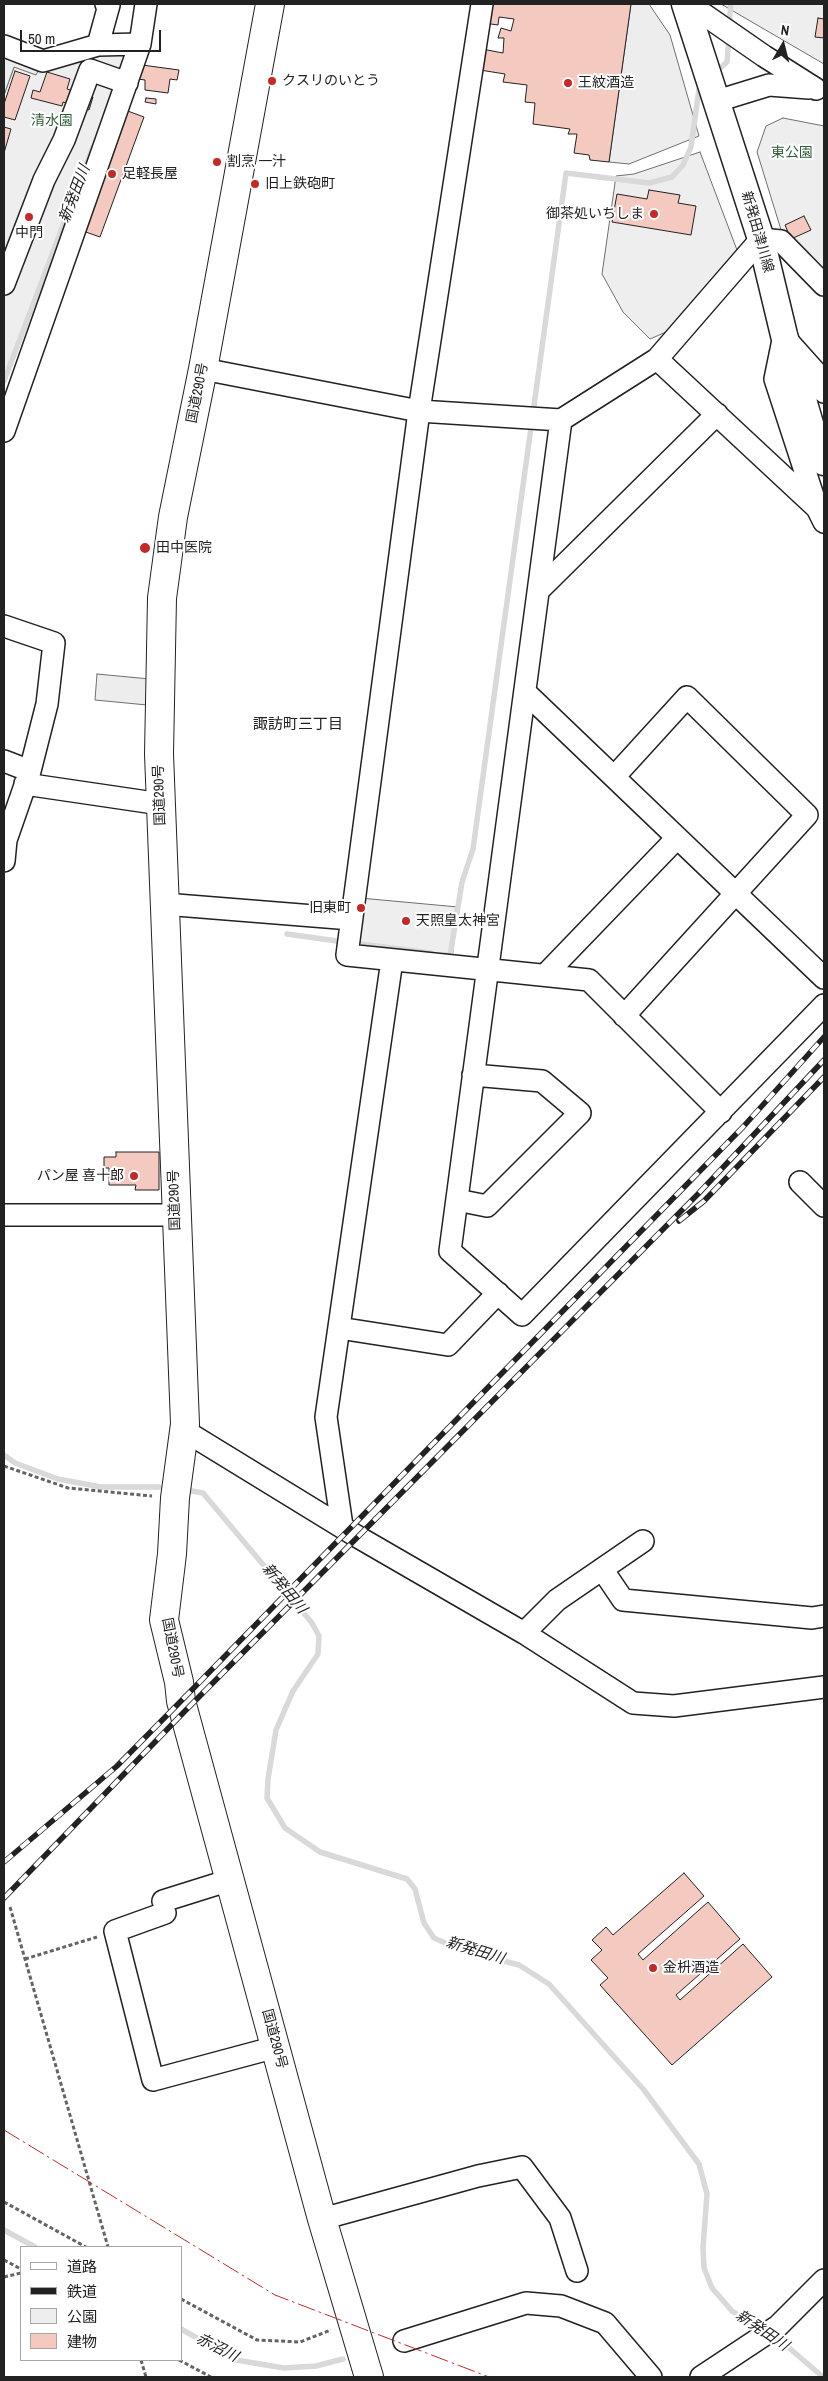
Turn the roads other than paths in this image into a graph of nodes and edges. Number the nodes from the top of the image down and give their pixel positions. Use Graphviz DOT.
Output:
graph roads {
  1 [pos="106,4"];
  2 [pos="146,4"];
  3 [pos="270,4"];
  4 [pos="482,4"];
  5 [pos="685,4"];
  6 [pos="689,4"];
  7 [pos="130,44"];
  8 [pos="98,45"];
  9 [pos="4,46"];
  10 [pos="120,80"];
  11 [pos="820,90"];
  12 [pos="717,101"];
  13 [pos="761,239"];
  14 [pos="4,284"];
  15 [pos="824,285"];
  16 [pos="784,336"];
  17 [pos="657,359"];
  18 [pos="203,369"];
  19 [pos="824,392"];
  20 [pos="419,411"];
  21 [pos="717,414"];
  22 [pos="561,420"];
  23 [pos="4,431"];
  24 [pos="824,462"];
  25 [pos="821,515"];
  26 [pos="539,590"];
  27 [pos="4,626"];
  28 [pos="525,692"];
  29 [pos="4,761"];
  30 [pos="614,777"];
  31 [pos="28,778"];
  32 [pos="161,804"];
  33 [pos="677,838"];
  34 [pos="4,846"];
  35 [pos="736,894"];
  36 [pos="164,904"];
  37 [pos="352,919"];
  38 [pos="392,960"];
  39 [pos="487,970"];
  40 [pos="545,975"];
  41 [pos="824,978"];
  42 [pos="824,1005"];
  43 [pos="624,1016"];
  44 [pos="473,1076"];
  45 [pos="721,1112"];
  46 [pos="800,1182"];
  47 [pos="457,1200"];
  48 [pos="824,1206"];
  49 [pos="176,1215"];
  50 [pos="4,1216"];
  51 [pos="498,1293"];
  52 [pos="339,1328"];
  53 [pos="185,1424"];
  54 [pos="342,1526"];
  55 [pos="642,1541"];
  56 [pos="602,1569"];
  57 [pos="824,1616"];
  58 [pos="524,1633"];
  59 [pos="824,1687"];
  60 [pos="230,1880"];
  61 [pos="276,2047"];
  62 [pos="322,2219"];
  63 [pos="577,2271"];
  64 [pos="824,2280"];
  65 [pos="404,2341"];
  66 [pos="369,2377"];
  67 [pos="651,2377"];
  68 [pos="701,2377"];
  1 -- 8 [label="street"];
  2 -- 7 [label="street"];
  3 -- 18 [label="highway, 国道290号"];
  4 -- 20 [label="street"];
  5 -- 12 [label="main road, 新発田津川線"];
  6 -- 11 [label="street"];
  7 -- 8 [label="street"];
  7 -- 10 [label="street"];
  8 -- 9 [label="street"];
  10 -- 14 [label="street"];
  10 -- 23 [label="street"];
  11 -- 12 [label="street"];
  12 -- 13 [label="main road, 新発田津川線"];
  13 -- 15 [label="street"];
  13 -- 16 [label="main road, 新発田津川線"];
  13 -- 17 [label="street"];
  16 -- 19 [label="street"];
  16 -- 24 [label="main road, 新発田津川線"];
  16 -- 25 [label="street"];
  17 -- 21 [label="street"];
  17 -- 22 [label="street"];
  18 -- 20 [label="street"];
  18 -- 32 [label="highway, 国道290号"];
  20 -- 22 [label="street"];
  20 -- 37 [label="street"];
  21 -- 25 [label="street"];
  21 -- 26 [label="street"];
  22 -- 26 [label="street"];
  26 -- 28 [label="street"];
  27 -- 31 [label="street"];
  28 -- 30 [label="street"];
  28 -- 39 [label="street"];
  29 -- 31 [label="street"];
  30 -- 33 [label="street"];
  30 -- 35 [label="street"];
  31 -- 32 [label="street"];
  31 -- 34 [label="street"];
  32 -- 36 [label="highway, 国道290号"];
  33 -- 35 [label="street"];
  33 -- 40 [label="street"];
  35 -- 41 [label="street"];
  35 -- 43 [label="street"];
  36 -- 37 [label="street"];
  36 -- 49 [label="highway, 国道290号"];
  37 -- 38 [label="street"];
  38 -- 39 [label="street"];
  38 -- 52 [label="street"];
  39 -- 40 [label="street"];
  39 -- 44 [label="street"];
  40 -- 43 [label="street"];
  42 -- 45 [label="street"];
  43 -- 45 [label="street"];
  44 -- 47 [label="street"];
  44 -- 47 [label="street"];
  45 -- 51 [label="street"];
  46 -- 48 [label="street"];
  47 -- 51 [label="street"];
  49 -- 50 [label="street"];
  49 -- 53 [label="highway, 国道290号"];
  51 -- 52 [label="street"];
  52 -- 54 [label="street"];
  53 -- 54 [label="street"];
  53 -- 60 [label="highway, 国道290号"];
  54 -- 58 [label="street"];
  55 -- 56 [label="street"];
  56 -- 57 [label="street"];
  56 -- 58 [label="street"];
  58 -- 59 [label="street"];
  60 -- 61 [label="highway, 国道290号"];
  60 -- 61 [label="street"];
  61 -- 62 [label="highway, 国道290号"];
  62 -- 63 [label="street"];
  62 -- 66 [label="highway, 国道290号"];
  64 -- 68 [label="street"];
  65 -- 67 [label="street"];
}
